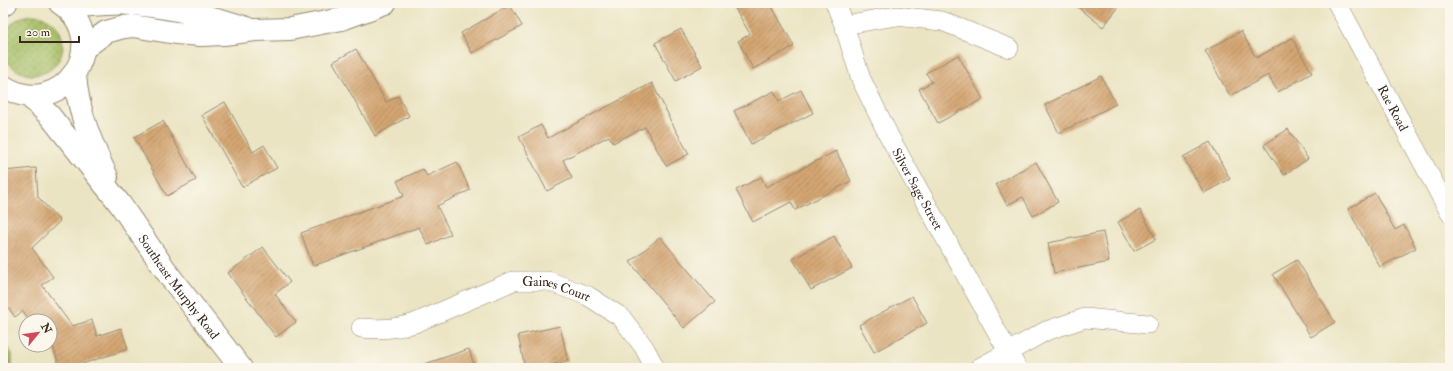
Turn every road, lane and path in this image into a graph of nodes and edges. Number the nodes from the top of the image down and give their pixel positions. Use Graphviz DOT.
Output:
graph roads {
  1 [pos="6,3"];
  2 [pos="385,3"];
  3 [pos="835,3"];
  4 [pos="1337,3"];
  5 [pos="3,5"];
  6 [pos="63,5"];
  7 [pos="844,25"];
  8 [pos="255,30"];
  9 [pos="83,48"];
  10 [pos="1009,48"];
  11 [pos="75,74"];
  12 [pos="3,86"];
  13 [pos="29,96"];
  14 [pos="120,204"];
  15 [pos="1450,213"];
  16 [pos="1148,324"];
  17 [pos="361,328"];
  18 [pos="1012,360"];
  19 [pos="242,368"];
  20 [pos="655,368"];
  21 [pos="979,368"];
  1 -- 5 [label="main road"];
  2 -- 8 [label="main road"];
  3 -- 7 [label="street, Silver Sage Street"];
  4 -- 15 [label="street, Rae Road"];
  6 -- 8 [label="main road"];
  6 -- 9 [label="main road"];
  7 -- 10 [label="street"];
  7 -- 18 [label="street, Silver Sage Street"];
  8 -- 9 [label="main road"];
  9 -- 11 [label="main road"];
  11 -- 13 [label="main road"];
  11 -- 14 [label="main road, Southeast Murphy Road"];
  12 -- 13 [label="main road"];
  13 -- 14 [label="main road, Southeast Murphy Road"];
  14 -- 19 [label="main road, Southeast Murphy Road"];
  16 -- 18 [label="street"];
  17 -- 20 [label="street, Gaines Court"];
  18 -- 21 [label="street"];
}
